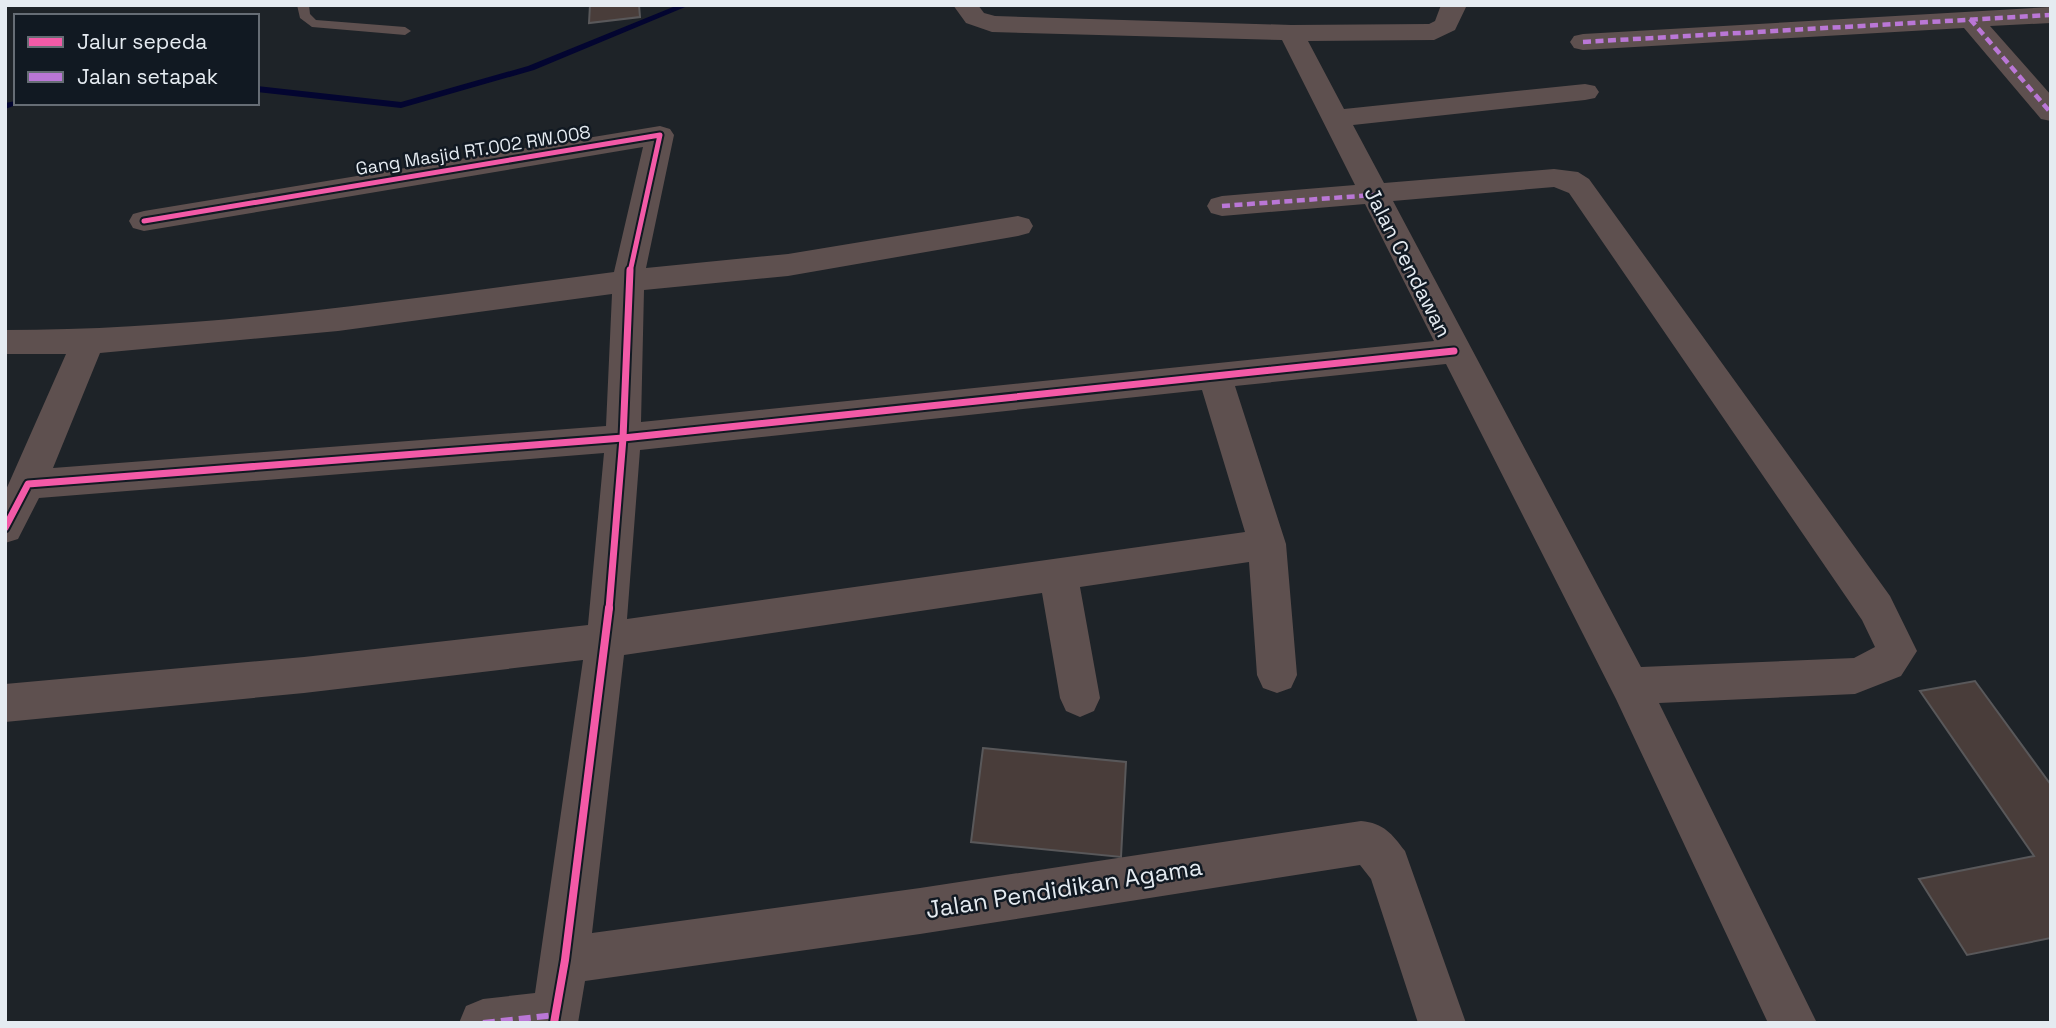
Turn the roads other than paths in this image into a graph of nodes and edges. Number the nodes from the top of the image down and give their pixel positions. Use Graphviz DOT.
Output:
graph roads {
  1 [pos="303,5"];
  2 [pos="965,5"];
  3 [pos="1454,5"];
  4 [pos="2051,15"];
  5 [pos="1970,19"];
  6 [pos="405,31"];
  7 [pos="1291,33"];
  8 [pos="1583,42"];
  9 [pos="1585,92"];
  10 [pos="2051,113"];
  11 [pos="1337,118"];
  12 [pos="1374,195"];
  13 [pos="1222,206"];
  14 [pos="144,221"];
  15 [pos="1018,226"];
  16 [pos="628,281"];
  17 [pos="5,342"];
  18 [pos="88,342"];
  19 [pos="1454,351"];
  20 [pos="1216,376"];
  21 [pos="623,438"];
  22 [pos="28,484"];
  23 [pos="5,528"];
  24 [pos="1267,544"];
  25 [pos="1058,573"];
  26 [pos="606,639"];
  27 [pos="1277,675"];
  28 [pos="1630,686"];
  29 [pos="1080,698"];
  30 [pos="5,703"];
  31 [pos="565,960"];
  32 [pos="554,1019"];
  33 [pos="483,1023"];
  34 [pos="1443,1023"];
  35 [pos="1793,1023"];
  1 -- 6 [label="lane"];
  2 -- 7 [label="street"];
  3 -- 7 [label="street"];
  4 -- 5 [label="street"];
  5 -- 8 [label="street"];
  5 -- 10 [label="street"];
  7 -- 11 [label="street, Jalan Cendawan"];
  9 -- 11 [label="street"];
  11 -- 12 [label="street, Jalan Cendawan"];
  12 -- 13 [label="street"];
  12 -- 19 [label="street, Jalan Cendawan"];
  12 -- 28 [label="street"];
  14 -- 16 [label="street, Gang Masjid RT.002 RW.008"];
  15 -- 16 [label="street"];
  16 -- 18 [label="street"];
  16 -- 21 [label="street"];
  17 -- 18 [label="street"];
  18 -- 22 [label="street"];
  19 -- 20 [label="street"];
  19 -- 28 [label="street, Jalan Cendawan"];
  20 -- 21 [label="street"];
  20 -- 24 [label="street"];
  21 -- 22 [label="street"];
  21 -- 26 [label="street"];
  22 -- 23 [label="street"];
  24 -- 25 [label="street"];
  24 -- 27 [label="street"];
  25 -- 26 [label="street"];
  25 -- 29 [label="street"];
  26 -- 30 [label="street"];
  26 -- 31 [label="street"];
  28 -- 35 [label="street, Jalan Cendawan"];
  31 -- 32 [label="street"];
  31 -- 34 [label="street, Jalan Pendidikan Agama"];
  32 -- 33 [label="street"];
}
